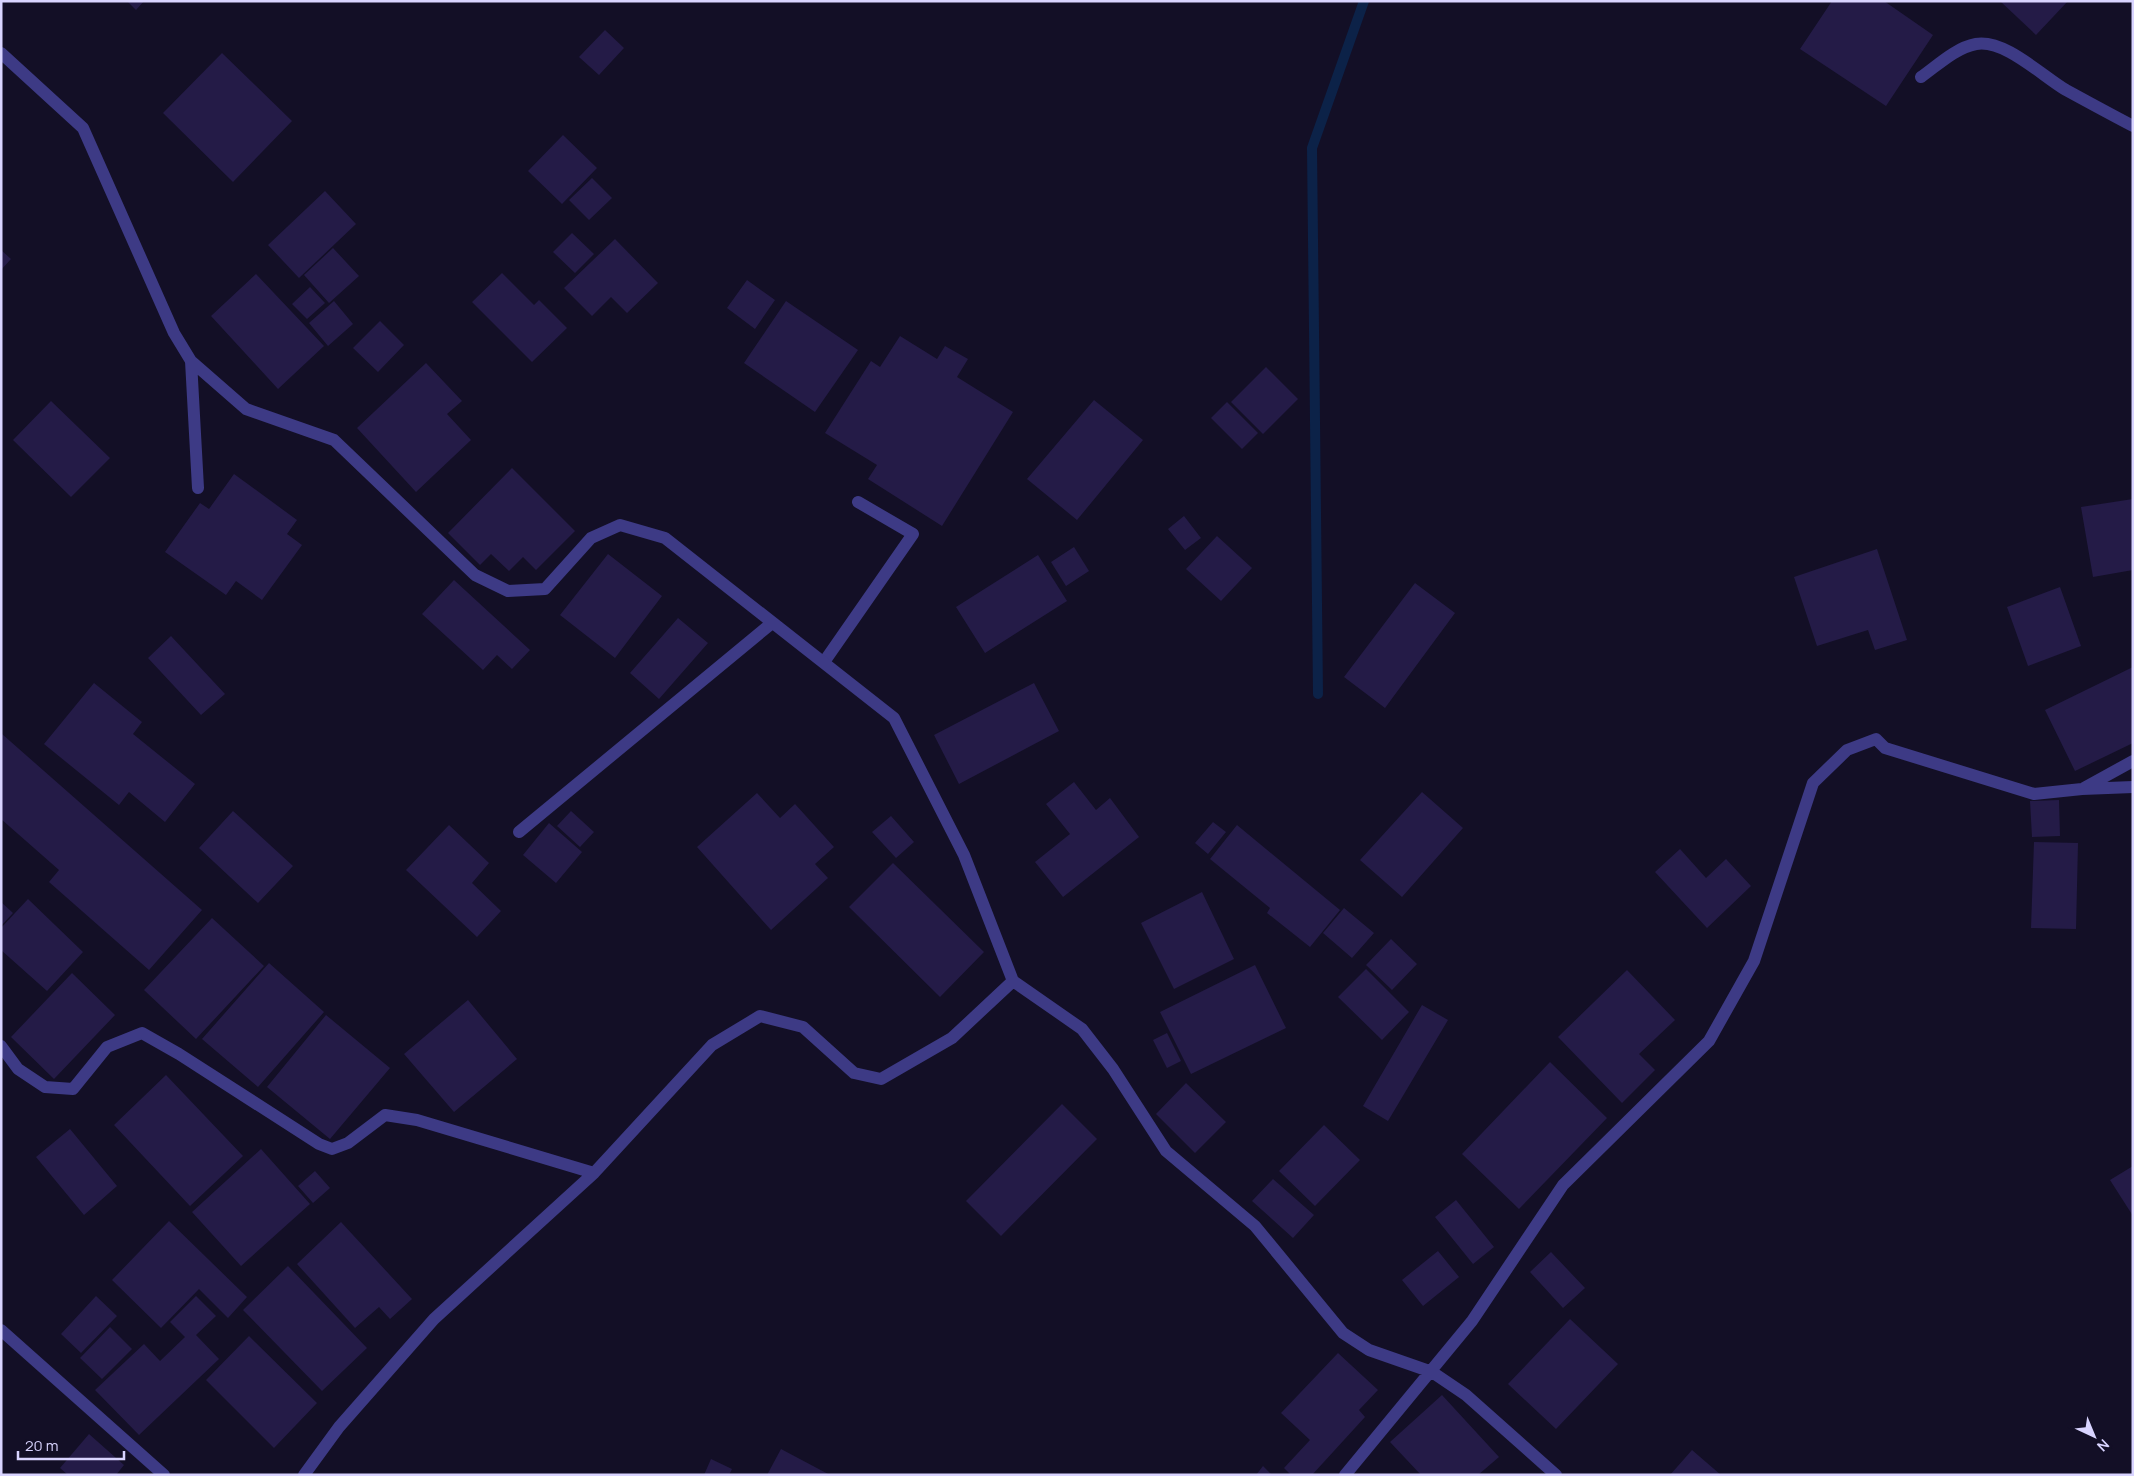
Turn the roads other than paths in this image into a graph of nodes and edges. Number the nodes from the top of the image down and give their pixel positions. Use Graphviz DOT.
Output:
graph roads {
  1 [pos="1,53"];
  2 [pos="1921,77"];
  3 [pos="2133,126"];
  4 [pos="191,361"];
  5 [pos="198,488"];
  6 [pos="858,502"];
  7 [pos="772,622"];
  8 [pos="824,662"];
  9 [pos="2133,761"];
  10 [pos="2133,787"];
  11 [pos="2082,789"];
  12 [pos="519,832"];
  13 [pos="1013,980"];
  14 [pos="1,1046"];
  15 [pos="594,1173"];
  16 [pos="1,1330"];
  17 [pos="1432,1372"];
  18 [pos="164,1475"];
  19 [pos="304,1475"];
  20 [pos="1345,1475"];
  21 [pos="1556,1475"];
  1 -- 4 [label="street"];
  2 -- 3 [label="street"];
  4 -- 5 [label="street"];
  4 -- 7 [label="street"];
  6 -- 8 [label="street"];
  7 -- 8 [label="street"];
  7 -- 12 [label="street"];
  8 -- 13 [label="street"];
  9 -- 11 [label="street"];
  10 -- 11 [label="street"];
  11 -- 17 [label="street"];
  13 -- 15 [label="street"];
  13 -- 17 [label="street"];
  14 -- 15 [label="street"];
  15 -- 19 [label="street"];
  16 -- 18 [label="street"];
  17 -- 20 [label="street"];
  17 -- 21 [label="street"];
}
